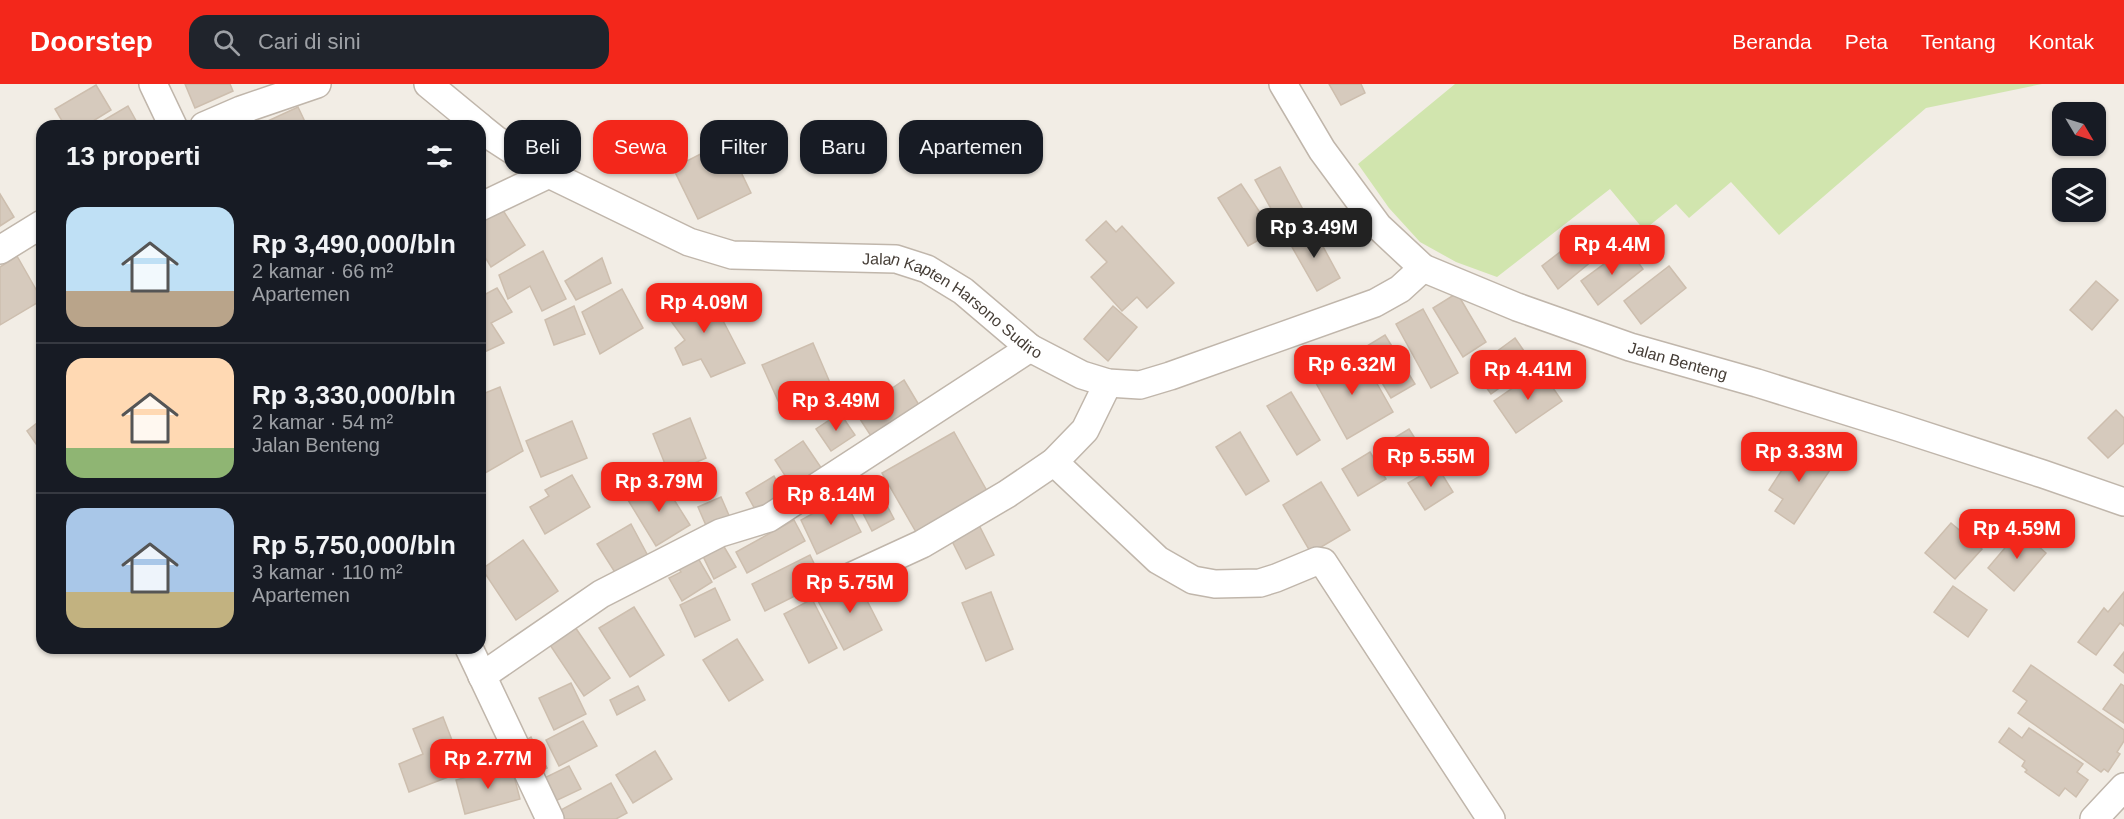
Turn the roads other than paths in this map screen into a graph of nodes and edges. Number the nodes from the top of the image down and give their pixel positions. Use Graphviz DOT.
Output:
graph roads {
  1 [pos="153,84"];
  2 [pos="317,84"];
  3 [pos="428,84"];
  4 [pos="1283,84"];
  5 [pos="170,120"];
  6 [pos="218,120"];
  7 [pos="473,120"];
  8 [pos="486,131"];
  9 [pos="504,145"];
  10 [pos="549,174"];
  11 [pos="486,204"];
  12 [pos="36,228"];
  13 [pos="0,250"];
  14 [pos="1423,268"];
  15 [pos="1030,348"];
  16 [pos="1108,383"];
  17 [pos="1054,462"];
  18 [pos="2124,502"];
  19 [pos="835,585"];
  20 [pos="472,654"];
  21 [pos="482,676"];
  22 [pos="2124,787"];
  23 [pos="550,819"];
  24 [pos="1491,819"];
  25 [pos="2094,819"];
  1 -- 5 [label="street"];
  2 -- 6 [label="street"];
  3 -- 7 [label="street, Jalan Kapten Harsono Sudiro"];
  4 -- 14 [label="street, Jalan Benteng"];
  8 -- 9 [label="street, Jalan Kapten Harsono Sudiro"];
  10 -- 11 [label="street"];
  10 -- 15 [label="street, Jalan Kapten Harsono Sudiro"];
  12 -- 13 [label="street"];
  14 -- 16 [label="street, Jalan Kapten Harsono Sudiro"];
  14 -- 18 [label="street, Jalan Benteng"];
  15 -- 16 [label="street, Jalan Kapten Harsono Sudiro"];
  15 -- 21 [label="street"];
  16 -- 17 [label="street"];
  17 -- 19 [label="street"];
  17 -- 24 [label="street"];
  20 -- 21 [label="street"];
  21 -- 23 [label="street"];
  22 -- 25 [label="street"];
}
